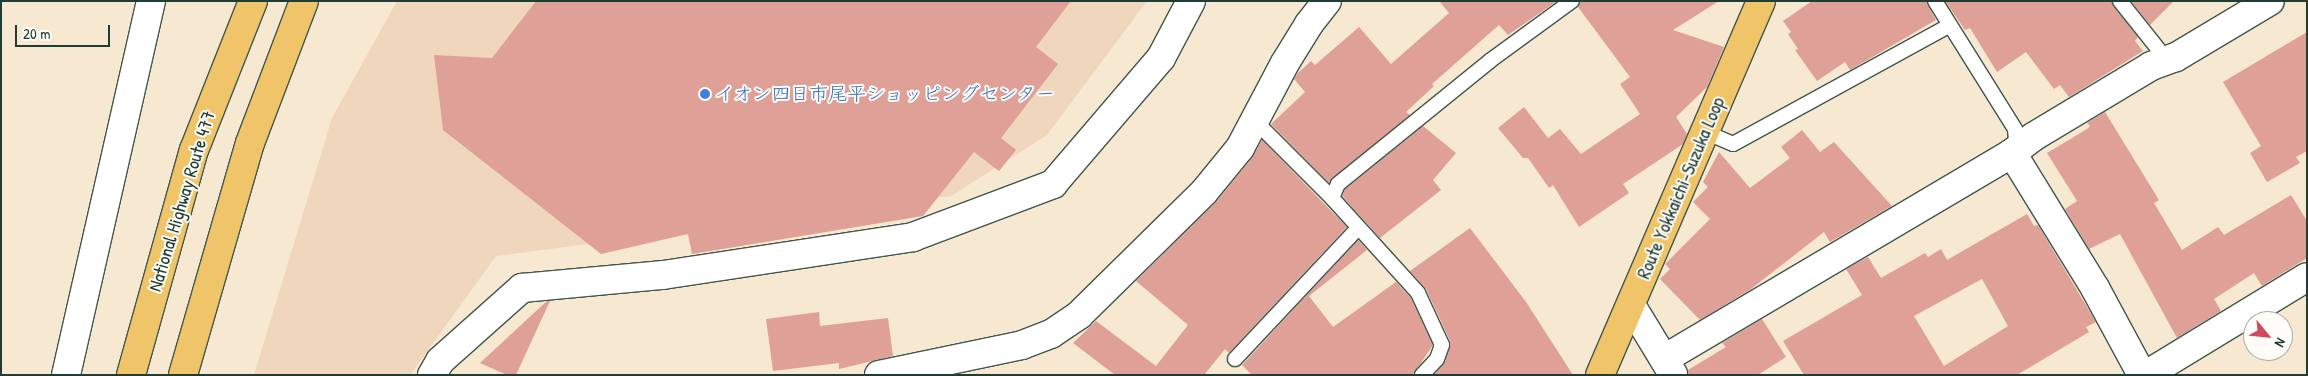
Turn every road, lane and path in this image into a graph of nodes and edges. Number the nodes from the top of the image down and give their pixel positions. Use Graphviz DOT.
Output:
graph roads {
  1 [pos="151,1"];
  2 [pos="253,1"];
  3 [pos="304,1"];
  4 [pos="1191,1"];
  5 [pos="1328,1"];
  6 [pos="1572,1"];
  7 [pos="1761,1"];
  8 [pos="1935,1"];
  9 [pos="2120,1"];
  10 [pos="2270,1"];
  11 [pos="1950,25"];
  12 [pos="2167,60"];
  13 [pos="1254,122"];
  14 [pos="1705,132"];
  15 [pos="2014,152"];
  16 [pos="1332,198"];
  17 [pos="1358,228"];
  18 [pos="2307,276"];
  19 [pos="1631,305"];
  20 [pos="1235,359"];
  21 [pos="1669,367"];
  22 [pos="66,375"];
  23 [pos="131,375"];
  24 [pos="183,375"];
  25 [pos="432,375"];
  26 [pos="879,375"];
  27 [pos="1422,375"];
  28 [pos="1600,375"];
  29 [pos="2144,375"];
  1 -- 22 [label="street"];
  2 -- 23 [label="main road, National Highway Route 477"];
  3 -- 24 [label="main road"];
  4 -- 25 [label="street"];
  5 -- 13 [label="street"];
  6 -- 16 [label="lane"];
  7 -- 14 [label="main road, Route Yokkaichi-Suzuka Loop"];
  8 -- 11 [label="lane"];
  9 -- 12 [label="lane"];
  10 -- 12 [label="street"];
  11 -- 14 [label="lane"];
  11 -- 15 [label="lane"];
  12 -- 15 [label="street"];
  13 -- 16 [label="lane"];
  13 -- 26 [label="street"];
  14 -- 19 [label="main road, Route Yokkaichi-Suzuka Loop"];
  15 -- 21 [label="street"];
  15 -- 29 [label="street"];
  16 -- 17 [label="lane"];
  17 -- 20 [label="lane"];
  17 -- 27 [label="lane"];
  18 -- 29 [label="street"];
  19 -- 21 [label="street"];
  19 -- 28 [label="main road, Route Yokkaichi-Suzuka Loop"];
}
